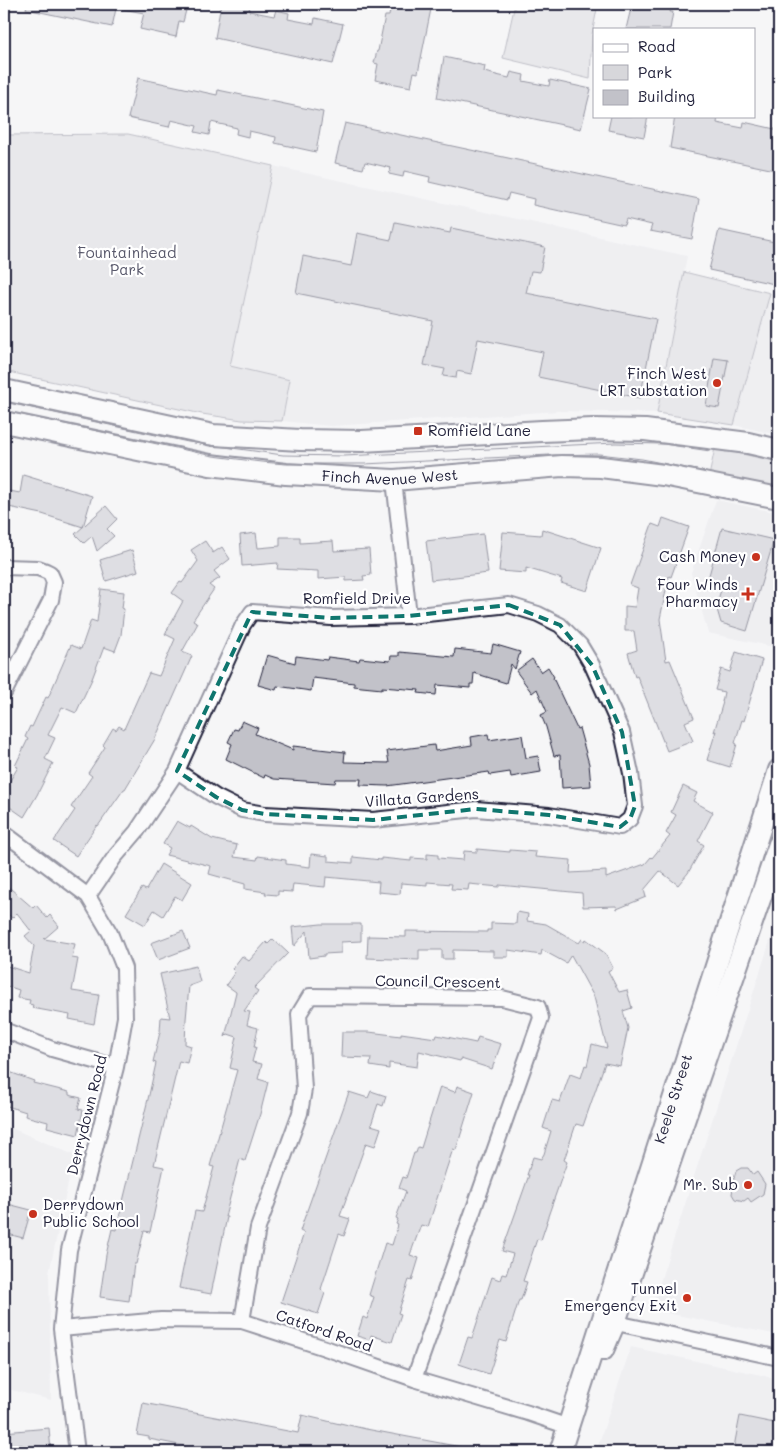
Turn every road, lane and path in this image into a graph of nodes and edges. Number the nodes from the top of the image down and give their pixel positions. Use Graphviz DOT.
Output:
graph roads {
  1 [pos="4,390"];
  2 [pos="4,422"];
  3 [pos="779,450"];
  4 [pos="394,480"];
  5 [pos="779,498"];
  6 [pos="4,567"];
  7 [pos="409,616"];
  8 [pos="4,693"];
  9 [pos="779,770"];
  10 [pos="177,771"];
  11 [pos="620,827"];
  12 [pos="4,833"];
  13 [pos="779,844"];
  14 [pos="88,896"];
  15 [pos="4,1030"];
  16 [pos="116,1067"];
  17 [pos="242,1321"];
  18 [pos="608,1321"];
  19 [pos="61,1329"];
  20 [pos="779,1358"];
  21 [pos="414,1379"];
  22 [pos="568,1427"];
  23 [pos="77,1452"];
  24 [pos="560,1452"];
  1 -- 3 [label="main road"];
  2 -- 4 [label="main road, Finch Avenue West"];
  4 -- 5 [label="main road, Finch Avenue West"];
  4 -- 7 [label="street"];
  6 -- 8 [label="street"];
  7 -- 10 [label="street, Romfield Drive"];
  7 -- 11 [label="street, Romfield Drive"];
  9 -- 18 [label="main road, Keele Street"];
  10 -- 11 [label="street, Villata Gardens"];
  10 -- 14 [label="street, Romfield Drive"];
  12 -- 14 [label="street, Derrydown Road"];
  13 -- 18 [label="main road, Keele Street"];
  14 -- 16 [label="street, Derrydown Road"];
  15 -- 16 [label="street"];
  16 -- 19 [label="street, Derrydown Road"];
  17 -- 19 [label="street, Catford Road"];
  17 -- 21 [label="street, Catford Road"];
  17 -- 21 [label="street, Council Crescent"];
  18 -- 20 [label="street"];
  18 -- 22 [label="main road, Keele Street"];
  19 -- 23 [label="street, Derrydown Road"];
  21 -- 22 [label="street, Catford Road"];
  22 -- 24 [label="main road, Keele Street"];
}
